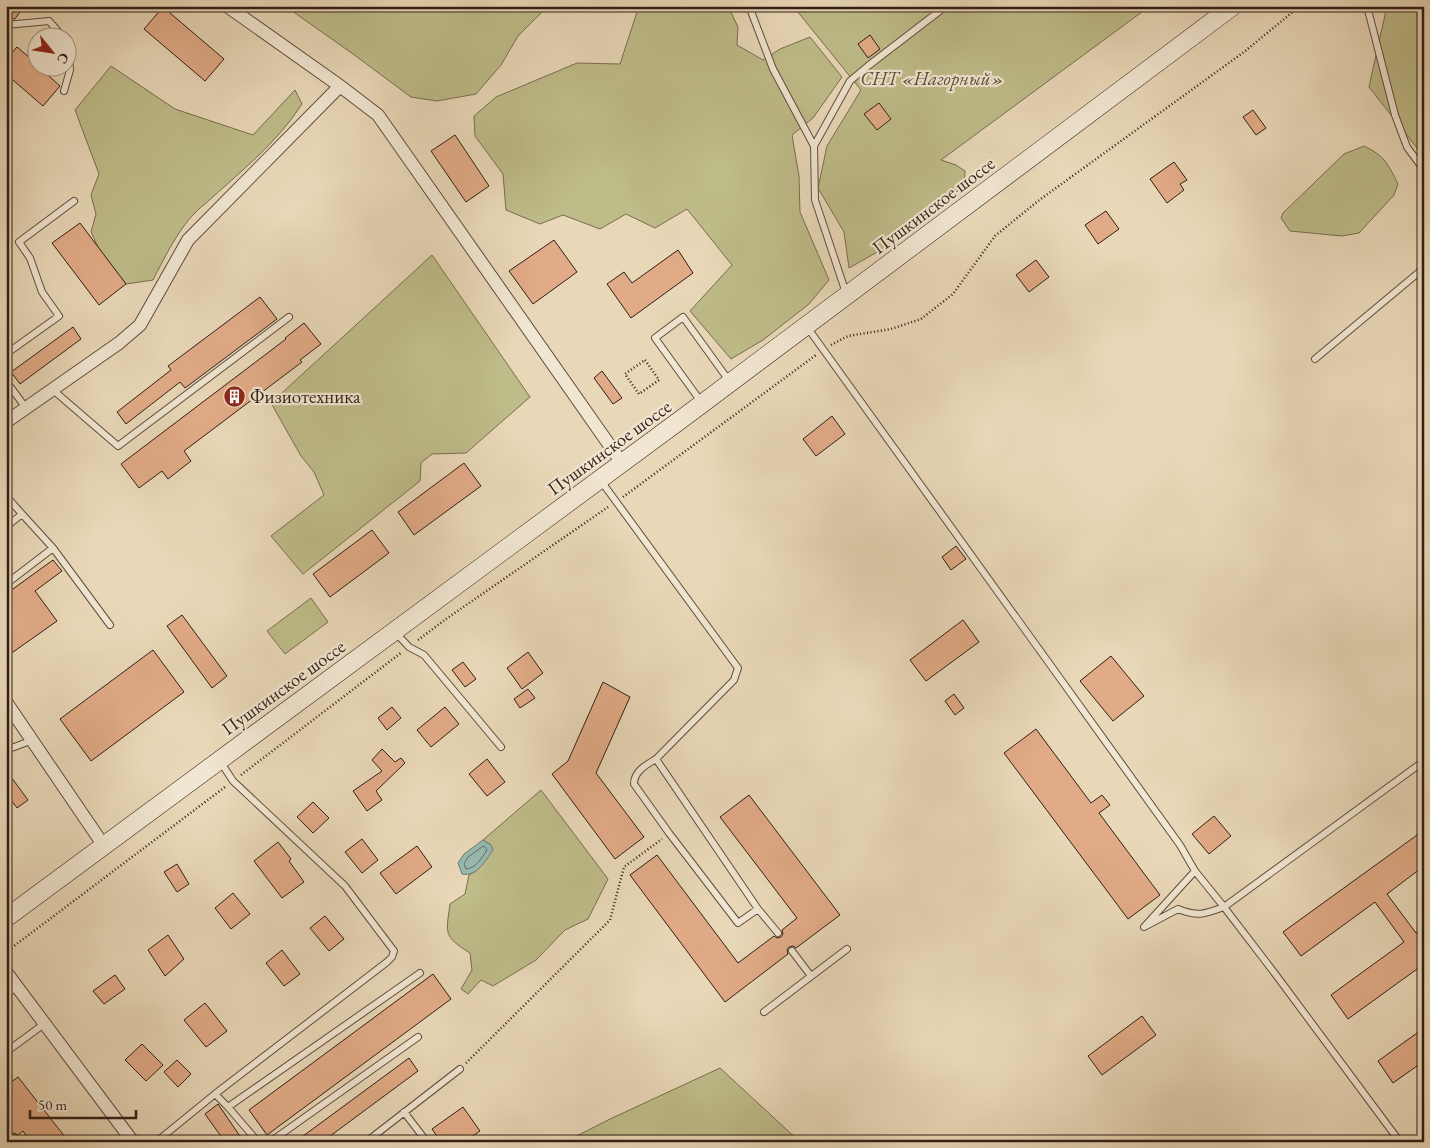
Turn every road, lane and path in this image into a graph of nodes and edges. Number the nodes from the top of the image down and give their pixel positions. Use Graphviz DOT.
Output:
graph roads {
  1 [pos="227,6"];
  2 [pos="749,6"];
  3 [pos="946,6"];
  4 [pos="1233,6"];
  5 [pos="1300,6"];
  6 [pos="1367,6"];
  7 [pos="6,25"];
  8 [pos="55,28"];
  9 [pos="68,78"];
  10 [pos="340,86"];
  11 [pos="64,91"];
  12 [pos="814,146"];
  13 [pos="1424,170"];
  14 [pos="74,200"];
  15 [pos="1424,268"];
  16 [pos="847,296"];
  17 [pos="289,317"];
  18 [pos="806,327"];
  19 [pos="823,350"];
  20 [pos="6,354"];
  21 [pos="1316,359"];
  22 [pos="659,380"];
  23 [pos="6,381"];
  24 [pos="730,383"];
  25 [pos="53,390"];
  26 [pos="703,404"];
  27 [pos="26,408"];
  28 [pos="6,422"];
  29 [pos="622,463"];
  30 [pos="600,480"];
  31 [pos="6,496"];
  32 [pos="616,502"];
  33 [pos="22,514"];
  34 [pos="6,528"];
  35 [pos="53,548"];
  36 [pos="6,584"];
  37 [pos="110,625"];
  38 [pos="394,632"];
  39 [pos="409,647"];
  40 [pos="6,702"];
  41 [pos="33,740"];
  42 [pos="501,747"];
  43 [pos="6,750"];
  44 [pos="656,759"];
  45 [pos="219,760"];
  46 [pos="1424,761"];
  47 [pos="233,781"];
  48 [pos="669,833"];
  49 [pos="104,846"];
  50 [pos="1195,870"];
  51 [pos="1224,906"];
  52 [pos="758,909"];
  53 [pos="6,918"];
  54 [pos="778,932"];
  55 [pos="847,949"];
  56 [pos="792,951"];
  57 [pos="6,952"];
  58 [pos="6,972"];
  59 [pos="420,974"];
  60 [pos="811,976"];
  61 [pos="11,991"];
  62 [pos="764,1012"];
  63 [pos="44,1024"];
  64 [pos="418,1038"];
  65 [pos="6,1052"];
  66 [pos="460,1069"];
  67 [pos="215,1094"];
  68 [pos="228,1107"];
  69 [pos="404,1112"];
  70 [pos="133,1142"];
  71 [pos="156,1142"];
  72 [pos="258,1142"];
  73 [pos="270,1142"];
  74 [pos="366,1142"];
  75 [pos="427,1142"];
  76 [pos="1400,1142"];
  1 -- 10 [label="street"];
  2 -- 12 [label="lane"];
  3 -- 12 [label="lane"];
  4 -- 16 [label="main road, Пушкинское шоссе"];
  5 -- 19 [label="path"];
  6 -- 13 [label="lane"];
  7 -- 8 [label="lane"];
  9 -- 11 [label="lane"];
  10 -- 25 [label="street"];
  10 -- 29 [label="street"];
  12 -- 16 [label="lane"];
  14 -- 20 [label="lane"];
  15 -- 21 [label="lane"];
  16 -- 18 [label="main road, Пушкинское шоссе"];
  17 -- 25 [label="lane"];
  18 -- 19 [label="lane"];
  18 -- 24 [label="main road, Пушкинское шоссе"];
  19 -- 32 [label="path"];
  19 -- 50 [label="lane"];
  22 -- 22 [label="path"];
  23 -- 27 [label="lane"];
  24 -- 26 [label="main road, Пушкинское шоссе"];
  24 -- 26 [label="lane"];
  25 -- 27 [label="street"];
  26 -- 29 [label="main road, Пушкинское шоссе"];
  27 -- 28 [label="street"];
  29 -- 30 [label="main road, Пушкинское шоссе"];
  30 -- 32 [label="lane"];
  30 -- 38 [label="main road, Пушкинское шоссе"];
  31 -- 33 [label="lane"];
  32 -- 39 [label="path"];
  32 -- 44 [label="lane"];
  33 -- 34 [label="lane"];
  33 -- 35 [label="lane"];
  35 -- 36 [label="lane"];
  35 -- 37 [label="lane"];
  38 -- 39 [label="lane"];
  38 -- 45 [label="main road, Пушкинское шоссе"];
  39 -- 42 [label="lane"];
  39 -- 47 [label="path"];
  40 -- 41 [label="street"];
  41 -- 43 [label="lane"];
  41 -- 49 [label="street"];
  44 -- 48 [label="lane"];
  44 -- 52 [label="lane"];
  45 -- 47 [label="lane"];
  45 -- 49 [label="main road, Пушкинское шоссе"];
  46 -- 51 [label="lane"];
  47 -- 57 [label="path"];
  47 -- 67 [label="lane"];
  48 -- 52 [label="lane"];
  48 -- 66 [label="path"];
  49 -- 53 [label="main road, Пушкинское шоссе"];
  50 -- 51 [label="lane"];
  50 -- 51 [label="lane"];
  51 -- 76 [label="lane"];
  52 -- 54 [label="lane"];
  55 -- 60 [label="lane"];
  56 -- 60 [label="lane"];
  58 -- 61 [label="street"];
  59 -- 68 [label="lane"];
  60 -- 62 [label="lane"];
  61 -- 63 [label="street"];
  63 -- 65 [label="lane"];
  63 -- 70 [label="street"];
  64 -- 73 [label="lane"];
  66 -- 69 [label="lane"];
  67 -- 68 [label="lane"];
  67 -- 71 [label="lane"];
  68 -- 72 [label="lane"];
  69 -- 74 [label="lane"];
  69 -- 75 [label="lane"];
}
